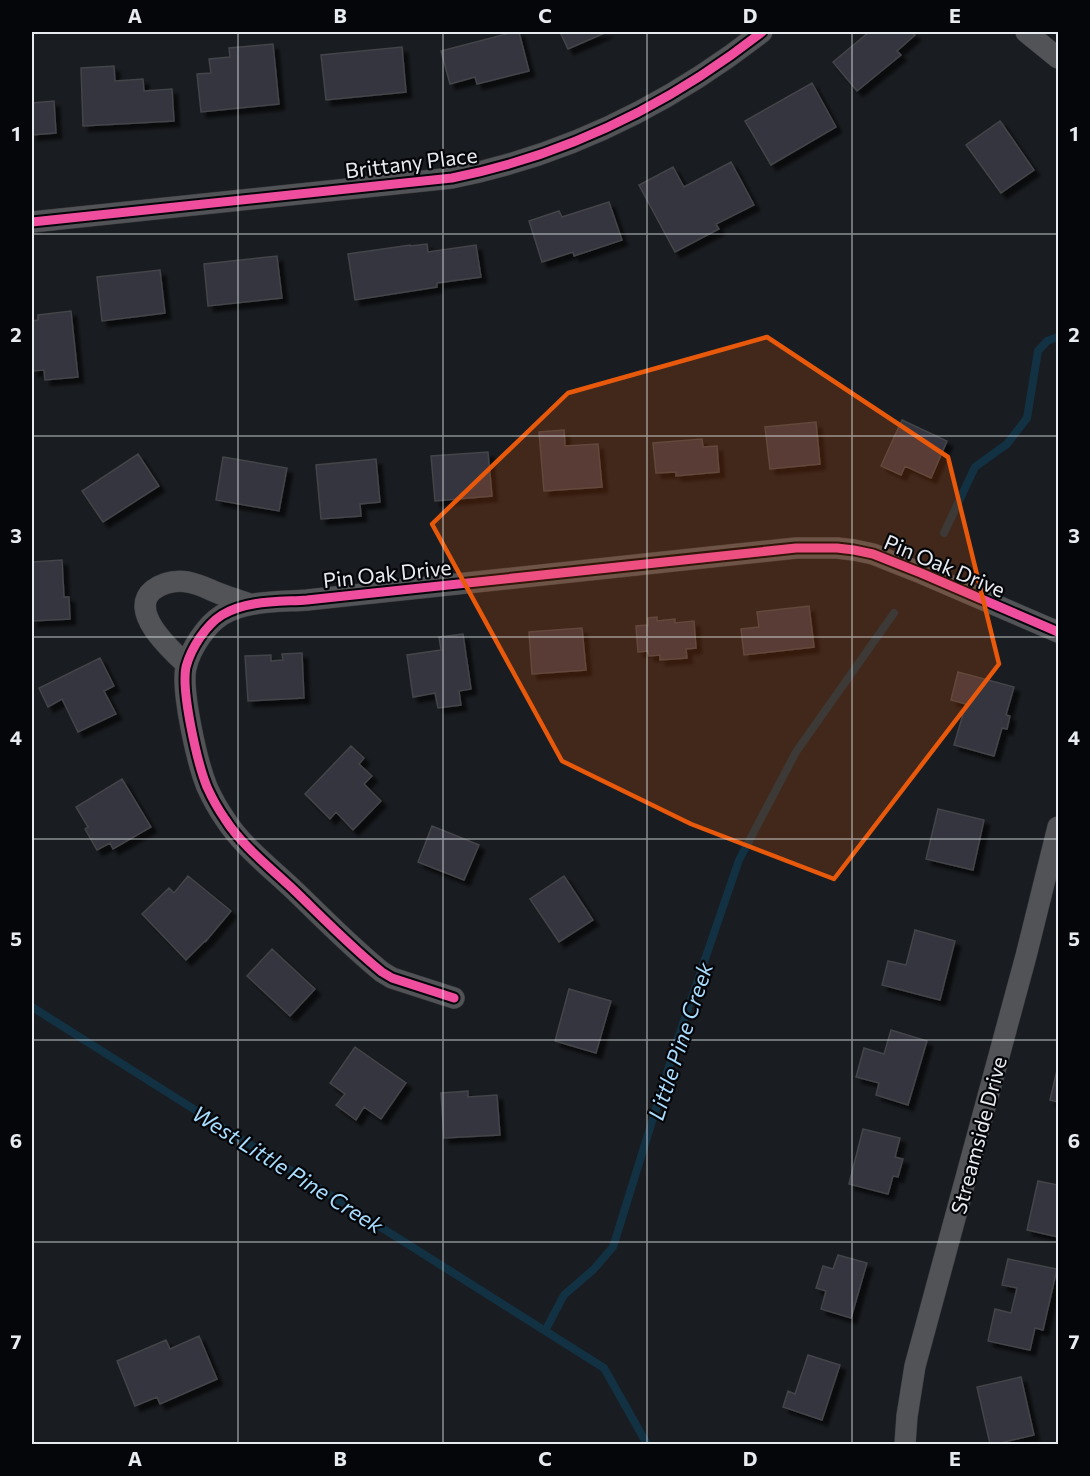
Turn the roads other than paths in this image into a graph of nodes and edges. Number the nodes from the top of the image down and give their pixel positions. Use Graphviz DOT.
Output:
graph roads {
  1 [pos="762,32"];
  2 [pos="1026,32"];
  3 [pos="1059,58"];
  4 [pos="32,222"];
  5 [pos="249,604"];
  6 [pos="1059,632"];
  7 [pos="187,666"];
  8 [pos="1059,826"];
  9 [pos="454,998"];
  10 [pos="905,1444"];
  1 -- 4 [label="street, Brittany Place"];
  2 -- 3 [label="street"];
  5 -- 6 [label="street, Pin Oak Drive"];
  5 -- 7 [label="street, Pin Oak Drive"];
  5 -- 7 [label="street, Pin Oak Drive"];
  7 -- 9 [label="street, Pin Oak Drive"];
  8 -- 10 [label="street, Streamside Drive"];
}
